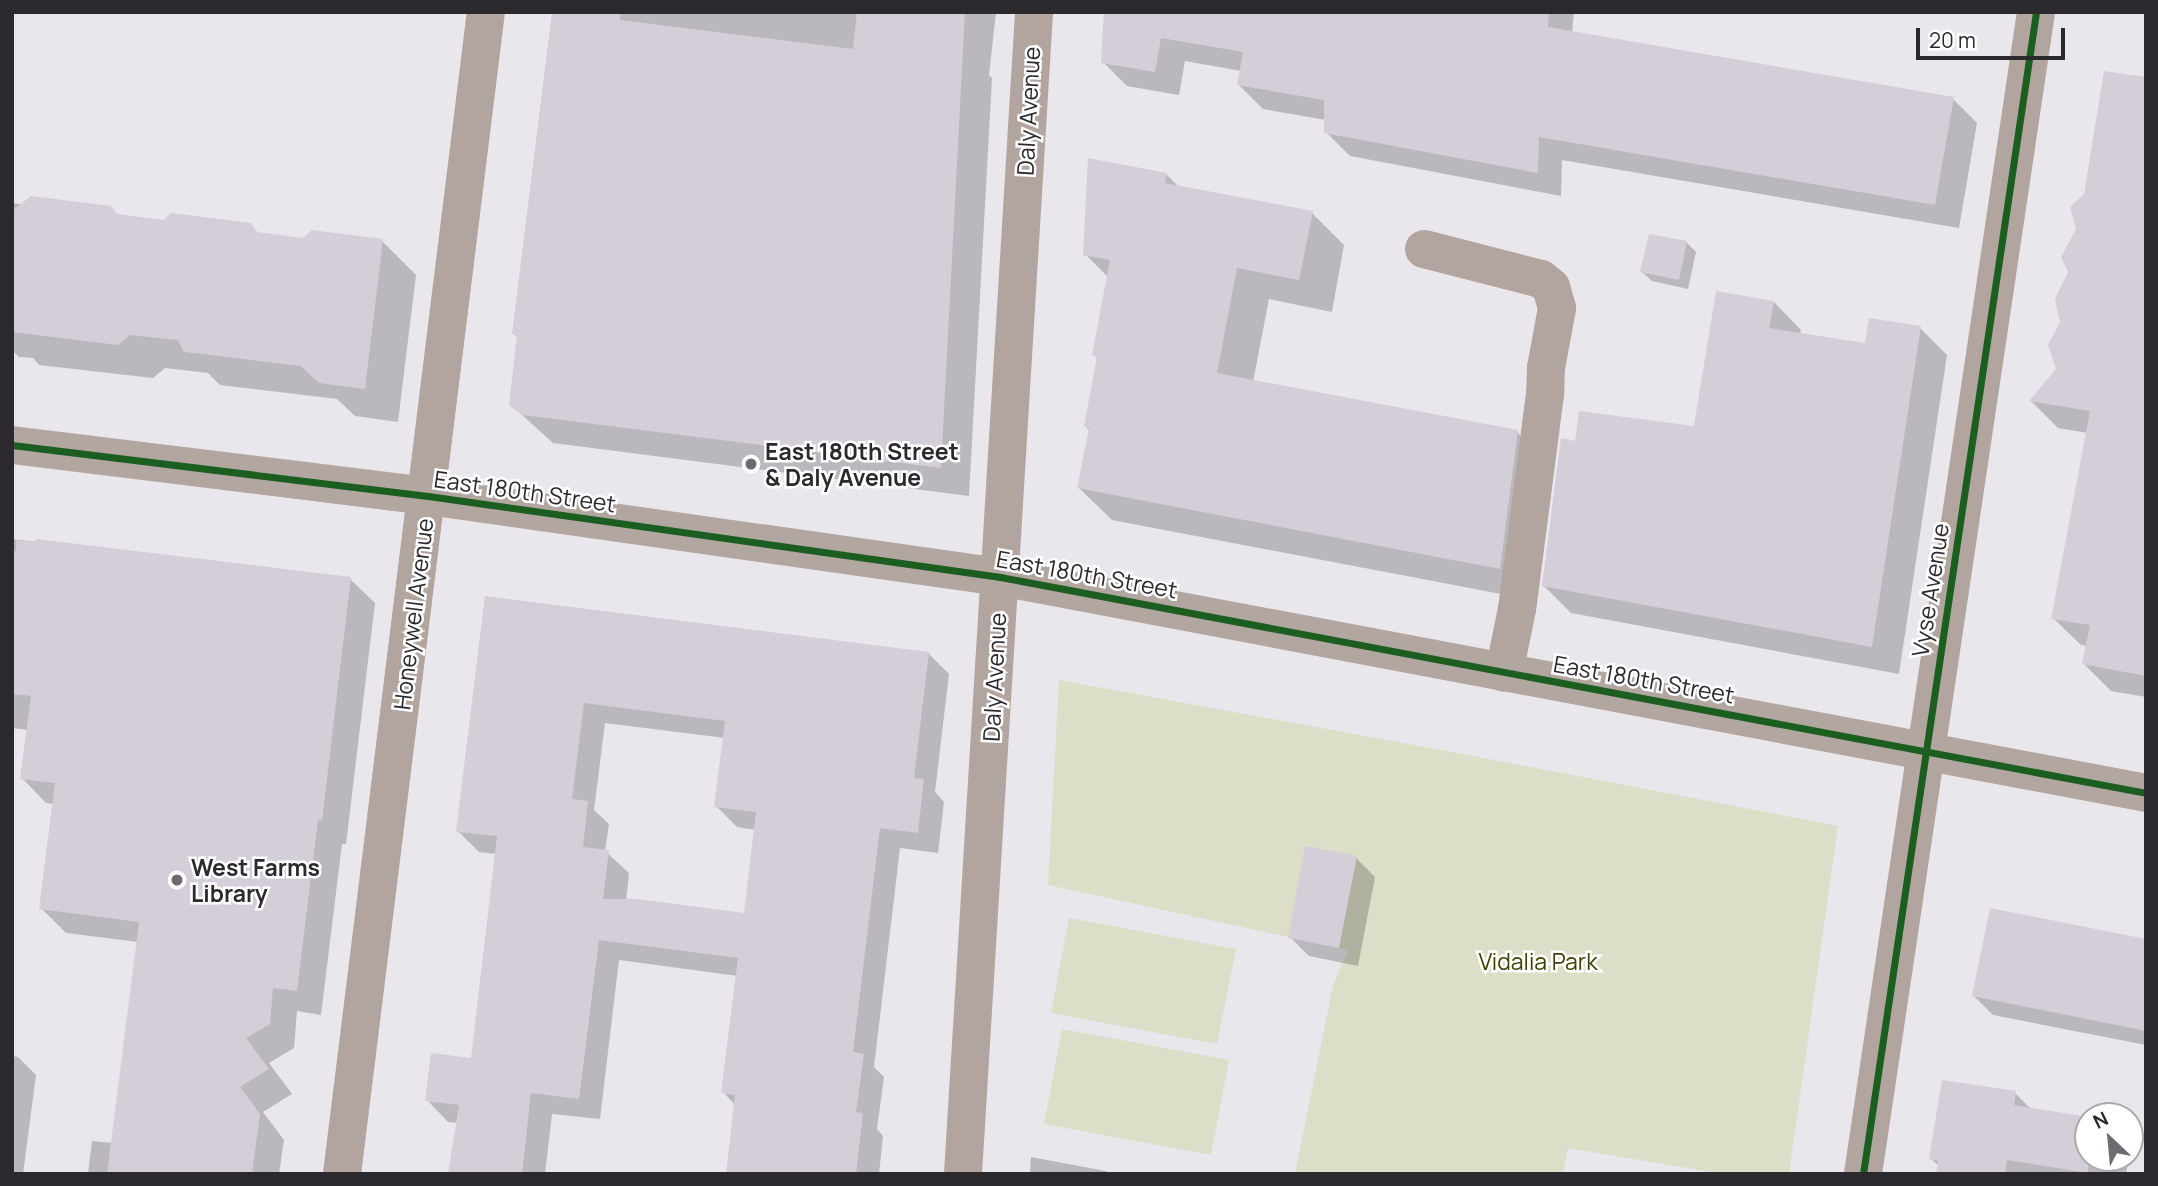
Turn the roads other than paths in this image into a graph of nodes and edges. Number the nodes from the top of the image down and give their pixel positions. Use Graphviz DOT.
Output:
graph roads {
  1 [pos="486,12"];
  2 [pos="1034,12"];
  3 [pos="2036,12"];
  4 [pos="1424,249"];
  5 [pos="12,445"];
  6 [pos="428,496"];
  7 [pos="1000,577"];
  8 [pos="1504,673"];
  9 [pos="1925,751"];
  10 [pos="2146,793"];
  11 [pos="342,1174"];
  12 [pos="963,1174"];
  13 [pos="1863,1174"];
  1 -- 6 [label="street, Honeywell Avenue"];
  2 -- 7 [label="street, Daly Avenue"];
  3 -- 9 [label="street, Vyse Avenue"];
  4 -- 8 [label="street"];
  5 -- 6 [label="main road, East 180th Street"];
  6 -- 7 [label="main road, East 180th Street"];
  6 -- 11 [label="street, Honeywell Avenue"];
  7 -- 8 [label="main road, East 180th Street"];
  7 -- 12 [label="street, Daly Avenue"];
  8 -- 9 [label="main road, East 180th Street"];
  9 -- 10 [label="main road, East 180th Street"];
  9 -- 13 [label="street, Vyse Avenue"];
}
